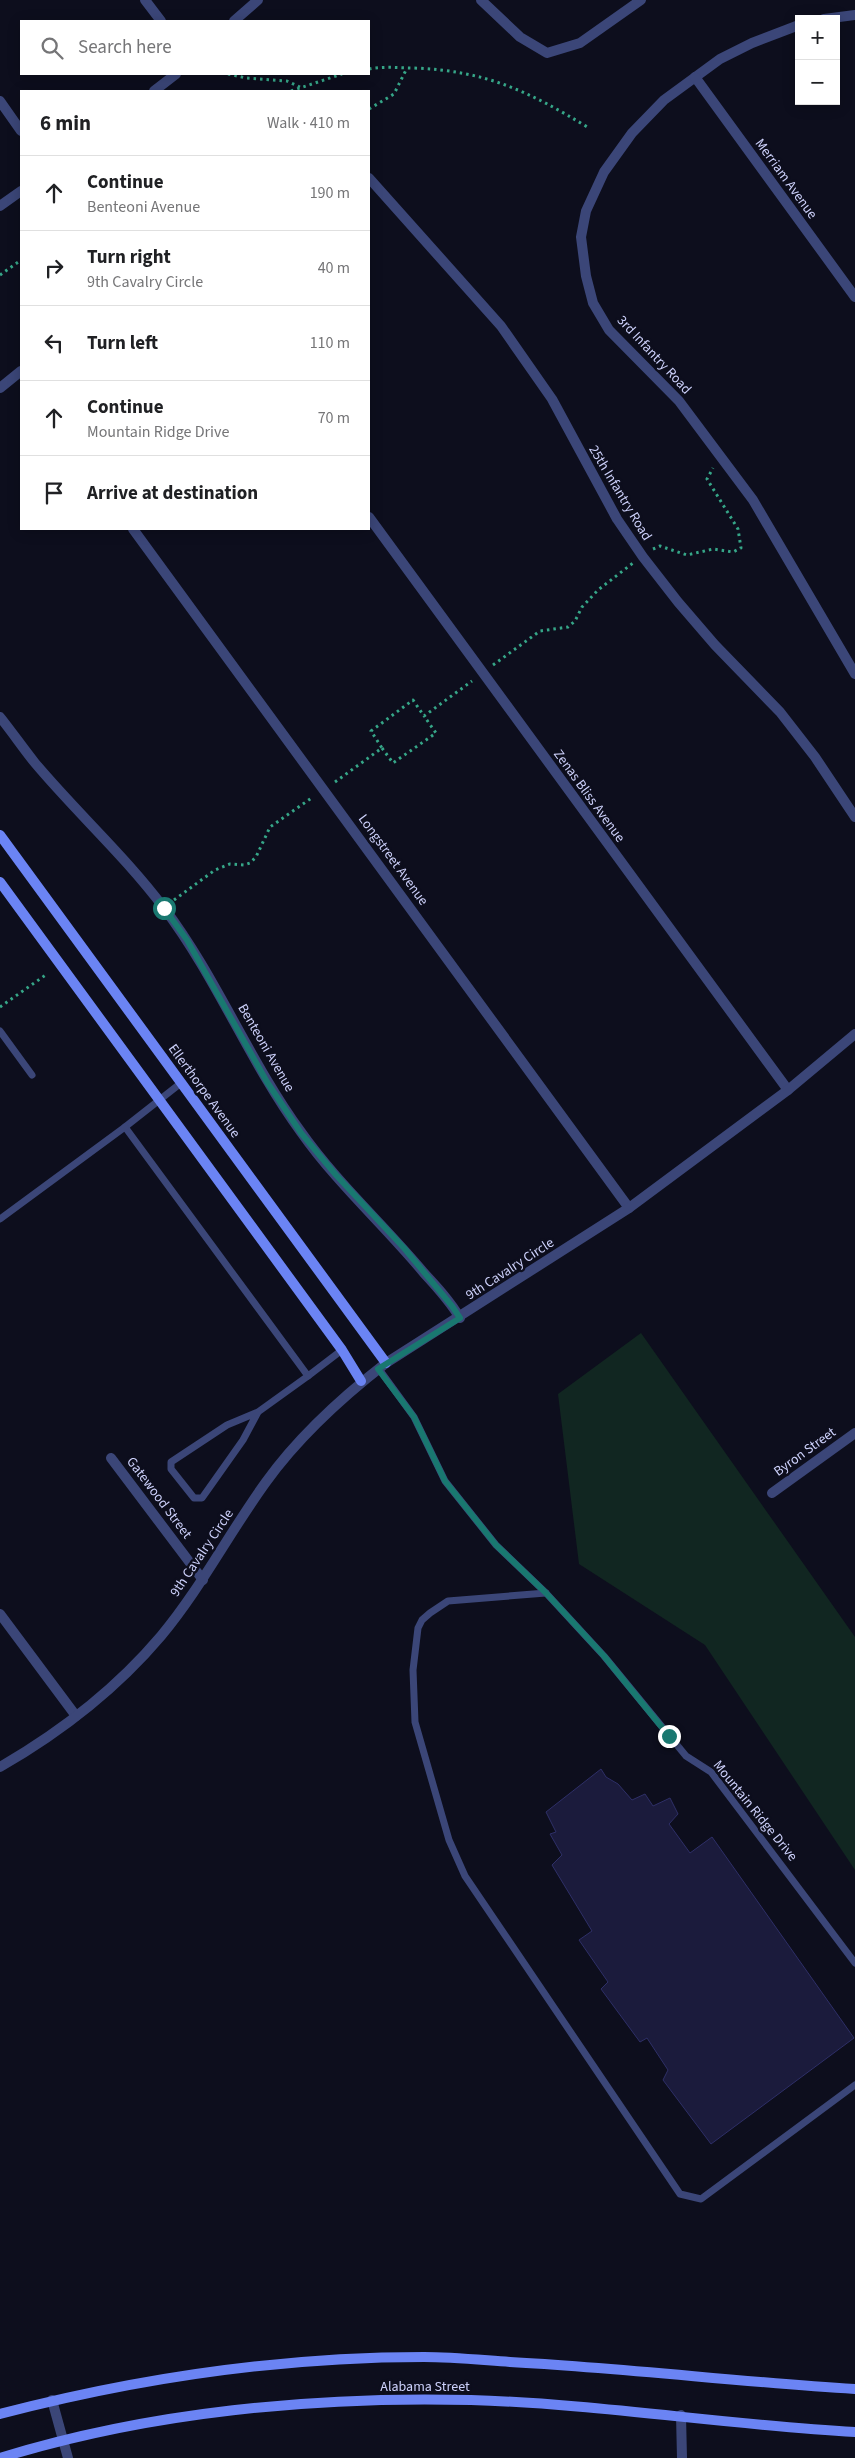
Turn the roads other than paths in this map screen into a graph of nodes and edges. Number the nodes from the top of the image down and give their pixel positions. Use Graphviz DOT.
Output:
graph roads {
  1 [pos="145,0"];
  2 [pos="258,0"];
  3 [pos="481,0"];
  4 [pos="641,0"];
  5 [pos="855,15"];
  6 [pos="840,17"];
  7 [pos="160,20"];
  8 [pos="235,20"];
  9 [pos="795,26"];
  10 [pos="175,75"];
  11 [pos="694,77"];
  12 [pos="155,90"];
  13 [pos="0,101"];
  14 [pos="20,130"];
  15 [pos="370,179"];
  16 [pos="20,192"];
  17 [pos="0,206"];
  18 [pos="855,297"];
  19 [pos="20,374"];
  20 [pos="0,388"];
  21 [pos="370,518"];
  22 [pos="135,530"];
  23 [pos="855,674"];
  24 [pos="0,717"];
  25 [pos="855,817"];
  26 [pos="0,834"];
  27 [pos="0,882"];
  28 [pos="0,1031"];
  29 [pos="855,1034"];
  30 [pos="32,1075"];
  31 [pos="181,1083"];
  32 [pos="788,1090"];
  33 [pos="160,1100"];
  34 [pos="125,1127"];
  35 [pos="629,1208"];
  36 [pos="0,1218"];
  37 [pos="460,1318"];
  38 [pos="342,1350"];
  39 [pos="382,1366"];
  40 [pos="308,1376"];
  41 [pos="361,1381"];
  42 [pos="258,1412"];
  43 [pos="855,1433"];
  44 [pos="111,1458"];
  45 [pos="772,1494"];
  46 [pos="203,1580"];
  47 [pos="546,1593"];
  48 [pos="0,1614"];
  49 [pos="76,1716"];
  50 [pos="0,1767"];
  51 [pos="855,1963"];
  52 [pos="855,2085"];
  53 [pos="855,2389"];
  54 [pos="52,2400"];
  55 [pos="0,2414"];
  56 [pos="680,2415"];
  57 [pos="855,2432"];
  58 [pos="63,2440"];
  59 [pos="0,2458"];
  60 [pos="68,2458"];
  61 [pos="682,2458"];
  1 -- 7 [label="street"];
  2 -- 8 [label="street"];
  3 -- 4 [label="street"];
  5 -- 6 [label="street"];
  9 -- 11 [label="street, 3rd Infantry Road"];
  10 -- 12 [label="street"];
  11 -- 18 [label="street, Merriam Avenue"];
  11 -- 23 [label="street, 3rd Infantry Road"];
  13 -- 14 [label="street"];
  15 -- 25 [label="street, 25th Infantry Road"];
  16 -- 17 [label="street"];
  19 -- 20 [label="street"];
  21 -- 32 [label="street, Zenas Bliss Avenue"];
  22 -- 35 [label="street, Longstreet Avenue"];
  24 -- 37 [label="street, Benteoni Avenue"];
  26 -- 31 [label="main road, Ellerthorpe Avenue"];
  27 -- 33 [label="main road"];
  28 -- 30 [label="lane"];
  29 -- 32 [label="street, 9th Cavalry Circle"];
  31 -- 33 [label="lane"];
  31 -- 39 [label="main road, Ellerthorpe Avenue"];
  32 -- 35 [label="street, 9th Cavalry Circle"];
  33 -- 34 [label="lane"];
  33 -- 38 [label="main road"];
  34 -- 36 [label="lane"];
  34 -- 40 [label="lane"];
  35 -- 37 [label="street, 9th Cavalry Circle"];
  37 -- 39 [label="street, 9th Cavalry Circle"];
  38 -- 40 [label="lane"];
  38 -- 41 [label="main road"];
  39 -- 41 [label="street, 9th Cavalry Circle"];
  39 -- 47 [label="lane, Mountain Ridge Drive"];
  40 -- 42 [label="lane"];
  41 -- 46 [label="street, 9th Cavalry Circle"];
  42 -- 42 [label="lane"];
  43 -- 45 [label="street, Byron Street"];
  44 -- 46 [label="street, Gatewood Street"];
  46 -- 49 [label="street, 9th Cavalry Circle"];
  47 -- 51 [label="lane, Mountain Ridge Drive"];
  47 -- 52 [label="lane"];
  48 -- 49 [label="street"];
  49 -- 50 [label="street, 9th Cavalry Circle"];
  53 -- 54 [label="main road, Alabama Street"];
  54 -- 55 [label="main road, Alabama Street"];
  54 -- 58 [label="street"];
  56 -- 57 [label="main road, Alabama Street"];
  56 -- 58 [label="main road, Alabama Street"];
  56 -- 61 [label="street"];
  58 -- 59 [label="main road, Alabama Street"];
  58 -- 60 [label="street"];
}
